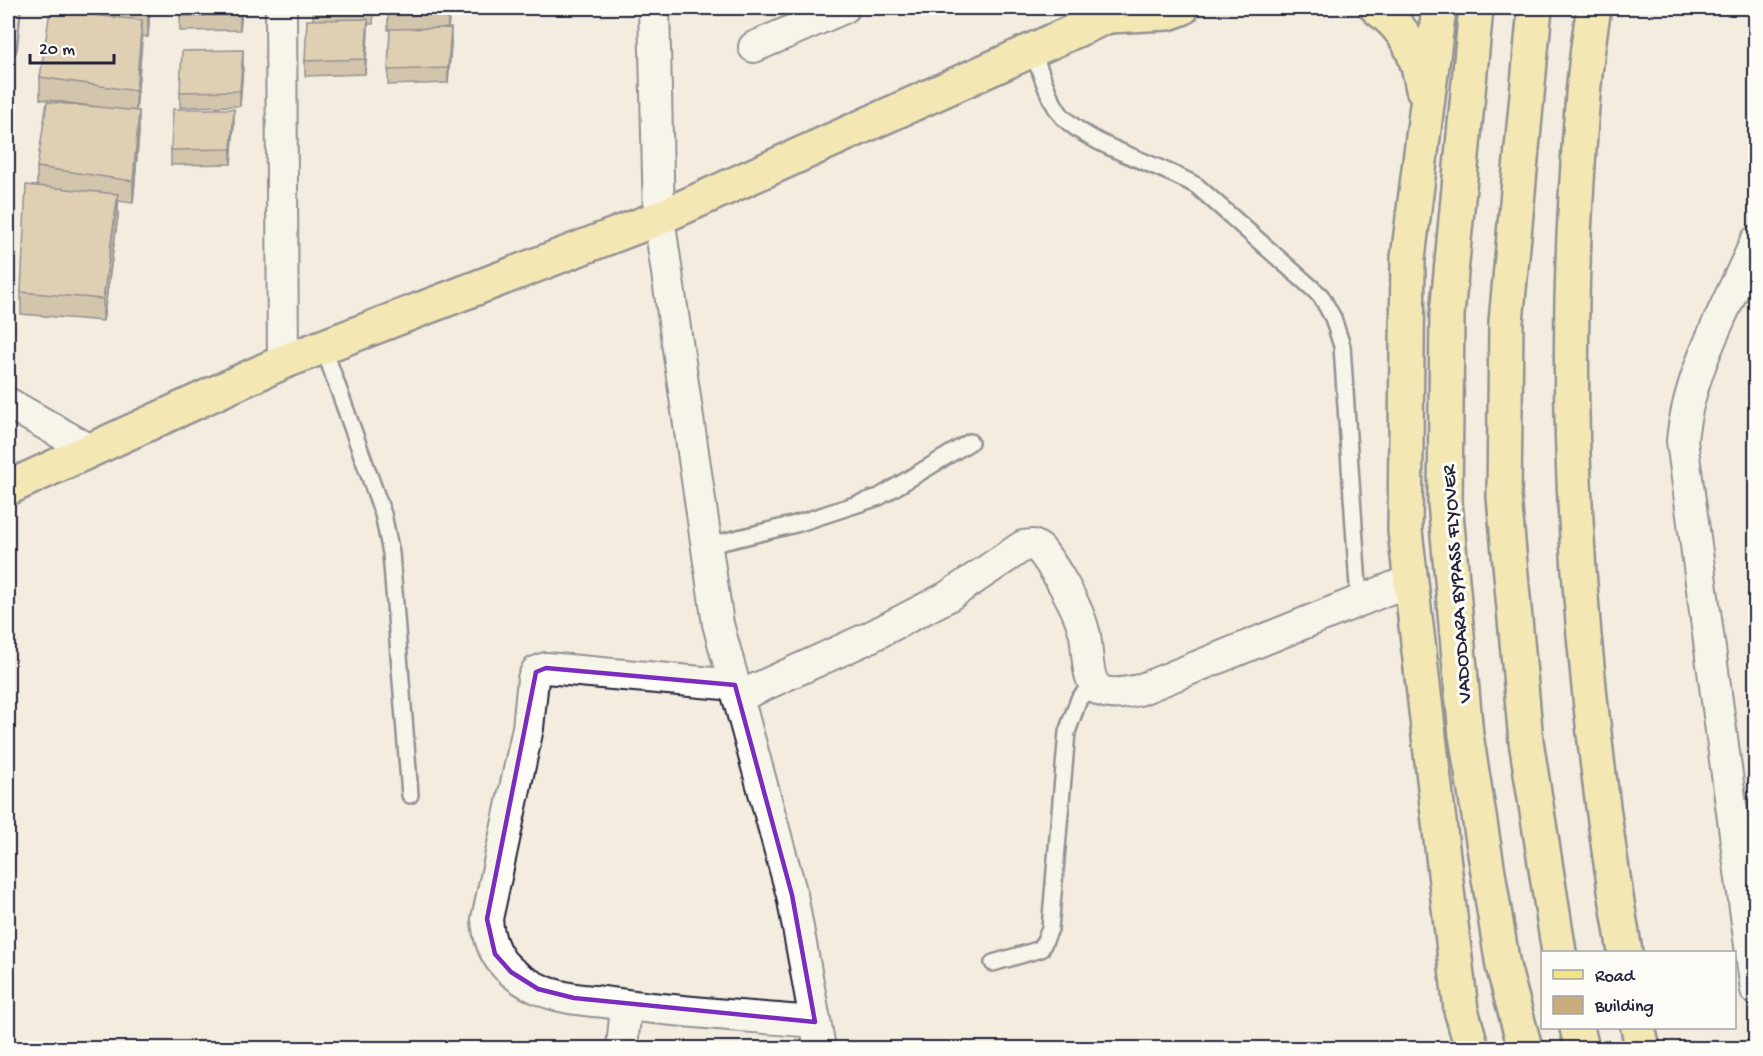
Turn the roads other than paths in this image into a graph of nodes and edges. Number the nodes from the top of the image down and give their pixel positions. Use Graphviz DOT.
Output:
graph roads {
  1 [pos="12,8"];
  2 [pos="281,8"];
  3 [pos="654,8"];
  4 [pos="844,8"];
  5 [pos="1182,8"];
  6 [pos="1377,8"];
  7 [pos="1439,8"];
  8 [pos="1476,8"];
  9 [pos="1535,8"];
  10 [pos="1594,8"];
  11 [pos="1606,8"];
  12 [pos="1115,12"];
  13 [pos="754,47"];
  14 [pos="8,48"];
  15 [pos="1032,50"];
  16 [pos="1585,57"];
  17 [pos="1426,109"];
  18 [pos="658,218"];
  19 [pos="1755,242"];
  20 [pos="323,346"];
  21 [pos="283,362"];
  22 [pos="8,403"];
  23 [pos="970,442"];
  24 [pos="90,450"];
  25 [pos="8,488"];
  26 [pos="706,546"];
  27 [pos="1411,580"];
  28 [pos="1359,601"];
  29 [pos="1093,683"];
  30 [pos="736,691"];
  31 [pos="410,795"];
  32 [pos="1559,951"];
  33 [pos="1625,951"];
  34 [pos="993,963"];
  35 [pos="1755,990"];
  36 [pos="626,1005"];
  37 [pos="1577,1029"];
  38 [pos="1638,1029"];
  39 [pos="817,1035"];
  40 [pos="622,1048"];
  41 [pos="1472,1048"];
  42 [pos="1525,1048"];
  43 [pos="1582,1048"];
  44 [pos="1643,1048"];
  1 -- 14 [label="lane"];
  2 -- 21 [label="street"];
  3 -- 18 [label="street"];
  4 -- 13 [label="street"];
  5 -- 12 [label="main road"];
  6 -- 17 [label="main road"];
  7 -- 17 [label="main road"];
  8 -- 42 [label="main road, VADODARA BYPASS FLYOVER"];
  9 -- 32 [label="main road"];
  10 -- 16 [label="main road"];
  11 -- 16 [label="main road"];
  12 -- 15 [label="main road"];
  15 -- 18 [label="main road"];
  15 -- 28 [label="lane"];
  16 -- 33 [label="main road"];
  17 -- 27 [label="main road"];
  18 -- 20 [label="main road"];
  18 -- 26 [label="street"];
  19 -- 35 [label="street"];
  20 -- 21 [label="main road"];
  20 -- 31 [label="lane"];
  21 -- 24 [label="main road"];
  22 -- 24 [label="street"];
  23 -- 26 [label="lane"];
  24 -- 25 [label="main road"];
  26 -- 30 [label="street"];
  27 -- 28 [label="street"];
  27 -- 41 [label="main road"];
  28 -- 29 [label="street"];
  29 -- 30 [label="street"];
  29 -- 34 [label="lane"];
  30 -- 36 [label="street"];
  30 -- 39 [label="street"];
  36 -- 39 [label="street"];
  36 -- 40 [label="street"];
  37 -- 43 [label="main road"];
  38 -- 44 [label="main road"];
}
